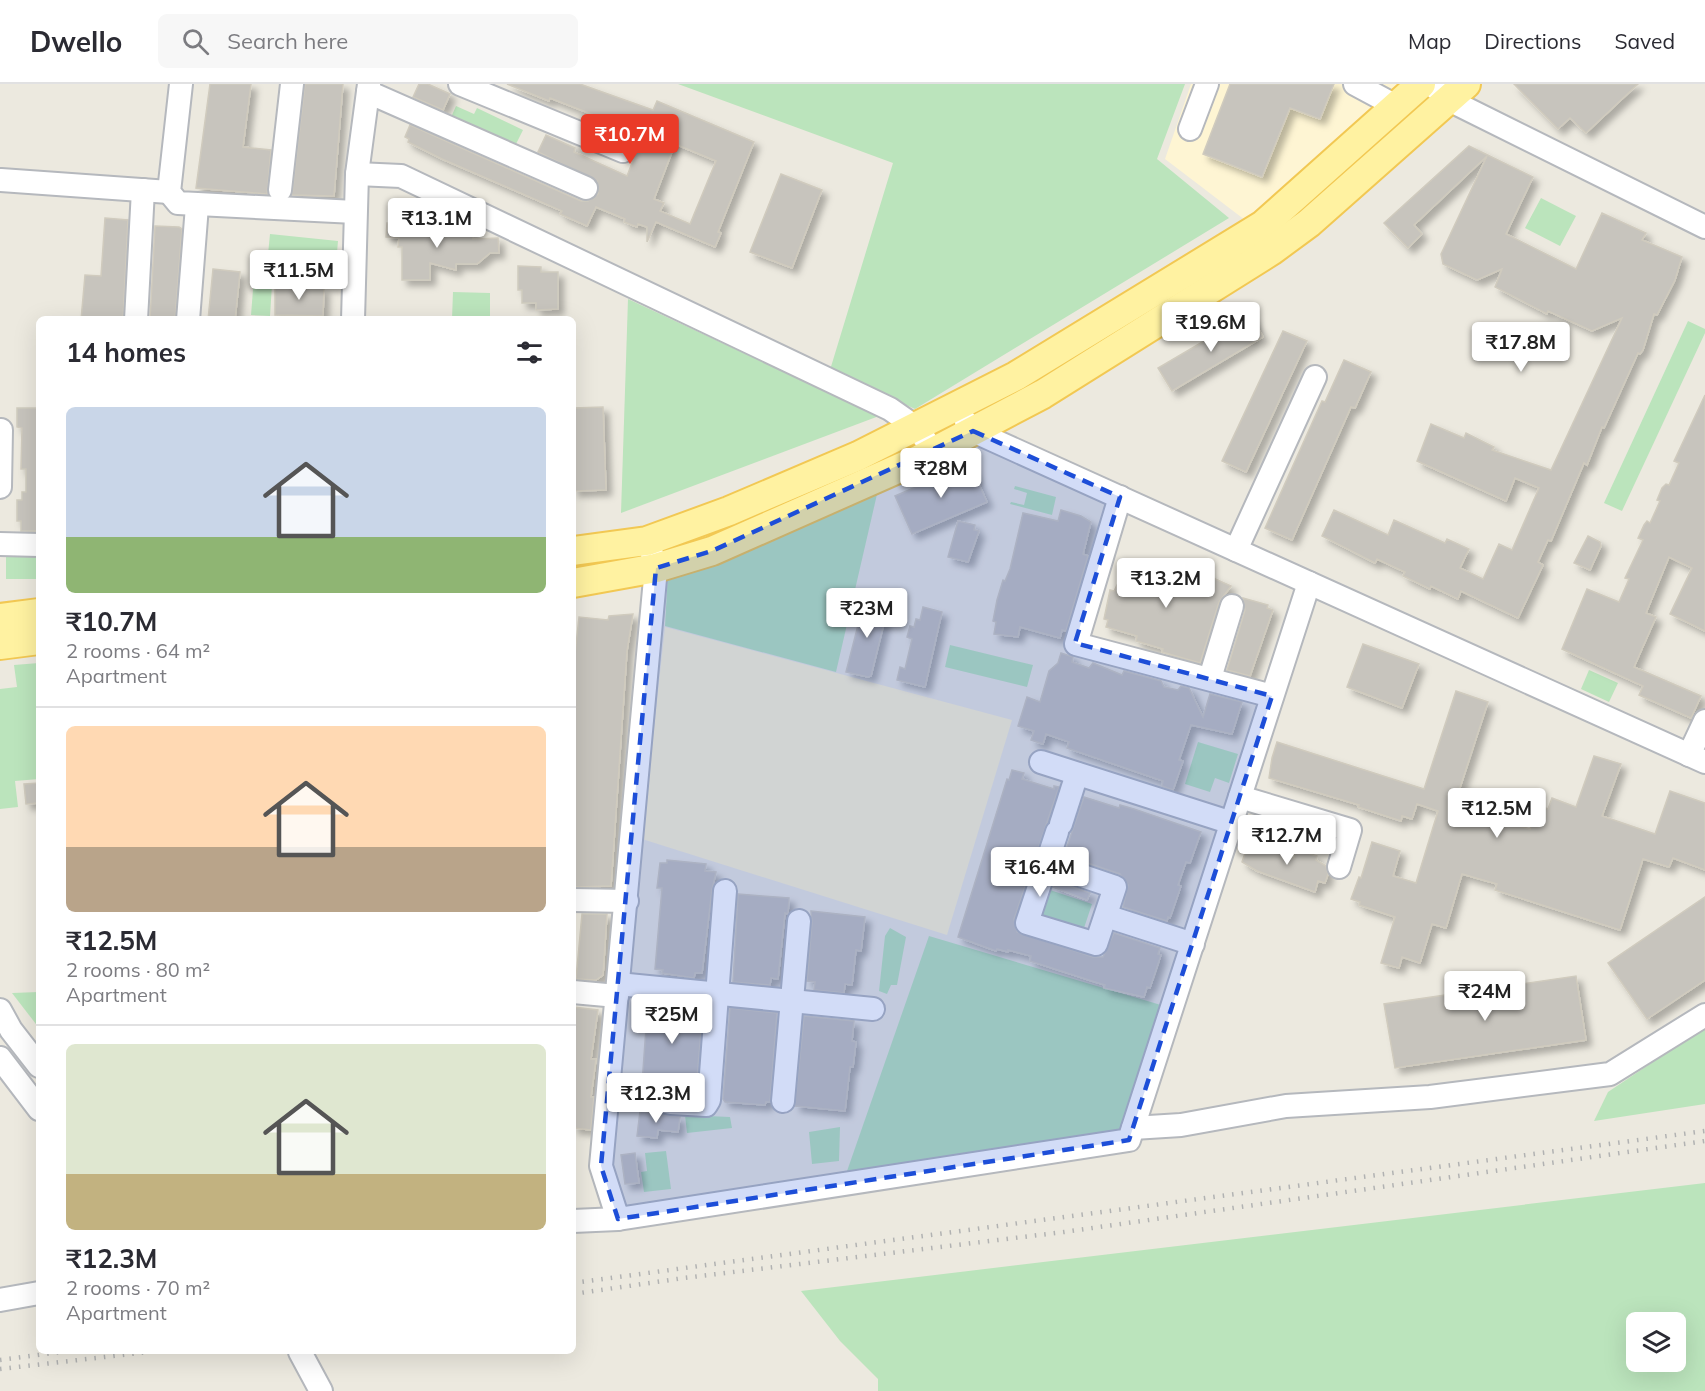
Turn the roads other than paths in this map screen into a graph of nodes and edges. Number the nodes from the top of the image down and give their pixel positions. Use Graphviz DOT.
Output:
graph roads {
  1 [pos="181,84"];
  2 [pos="292,84"];
  3 [pos="460,84"];
  4 [pos="1207,84"];
  5 [pos="1355,84"];
  6 [pos="1421,84"];
  7 [pos="368,88"];
  8 [pos="1449,89"];
  9 [pos="1396,106"];
  10 [pos="1190,129"];
  11 [pos="622,151"];
  12 [pos="357,174"];
  13 [pos="1,180"];
  14 [pos="586,188"];
  15 [pos="143,190"];
  16 [pos="280,190"];
  17 [pos="169,192"];
  18 [pos="197,206"];
  19 [pos="356,212"];
  20 [pos="1705,227"];
  21 [pos="136,316"];
  22 [pos="188,316"];
  23 [pos="353,316"];
  24 [pos="1315,377"];
  25 [pos="956,409"];
  26 [pos="918,428"];
  27 [pos="1,430"];
  28 [pos="973,431"];
  29 [pos="934,452"];
  30 [pos="0,487"];
  31 [pos="1120,497"];
  32 [pos="647,541"];
  33 [pos="0,544"];
  34 [pos="36,545"];
  35 [pos="1236,550"];
  36 [pos="576,552"];
  37 [pos="656,568"];
  38 [pos="576,582"];
  39 [pos="1309,583"];
  40 [pos="1232,606"];
  41 [pos="36,613"];
  42 [pos="0,618"];
  43 [pos="36,640"];
  44 [pos="0,645"];
  45 [pos="1210,678"];
  46 [pos="1272,696"];
  47 [pos="1705,721"];
  48 [pos="1697,758"];
  49 [pos="1041,762"];
  50 [pos="1077,774"];
  51 [pos="1240,797"];
  52 [pos="1232,823"];
  53 [pos="1047,864"];
  54 [pos="1340,867"];
  55 [pos="724,891"];
  56 [pos="576,900"];
  57 [pos="627,901"];
  58 [pos="1106,916"];
  59 [pos="799,921"];
  60 [pos="1192,944"];
  61 [pos="617,990"];
  62 [pos="576,992"];
  63 [pos="716,994"];
  64 [pos="792,1001"];
  65 [pos="873,1009"];
  66 [pos="0,1010"];
  67 [pos="1705,1015"];
  68 [pos="0,1058"];
  69 [pos="36,1062"];
  70 [pos="610,1091"];
  71 [pos="783,1101"];
  72 [pos="36,1106"];
  73 [pos="1133,1128"];
  74 [pos="618,1219"];
  75 [pos="576,1221"];
  76 [pos="36,1294"];
  77 [pos="0,1300"];
  78 [pos="301,1354"];
  79 [pos="315,1389"];
  1 -- 17 [label="street"];
  2 -- 16 [label="street"];
  3 -- 11 [label="street"];
  4 -- 10 [label="street"];
  5 -- 9 [label="street"];
  6 -- 9 [label="main road"];
  7 -- 12 [label="street"];
  7 -- 14 [label="street"];
  8 -- 20 [label="street"];
  8 -- 28 [label="main road"];
  9 -- 25 [label="main road"];
  12 -- 19 [label="street"];
  12 -- 26 [label="street"];
  13 -- 15 [label="street"];
  15 -- 17 [label="street"];
  15 -- 21 [label="street"];
  17 -- 18 [label="street"];
  18 -- 19 [label="street"];
  18 -- 22 [label="street"];
  19 -- 23 [label="street"];
  24 -- 35 [label="street"];
  25 -- 26 [label="main road"];
  25 -- 28 [label="street"];
  26 -- 29 [label="street"];
  26 -- 32 [label="main road"];
  27 -- 30 [label="street"];
  28 -- 29 [label="main road"];
  28 -- 31 [label="street"];
  29 -- 37 [label="main road"];
  31 -- 35 [label="street"];
  31 -- 45 [label="street"];
  32 -- 36 [label="main road"];
  32 -- 37 [label="street"];
  33 -- 34 [label="street"];
  35 -- 39 [label="street"];
  37 -- 38 [label="main road"];
  37 -- 57 [label="street"];
  39 -- 46 [label="street"];
  39 -- 48 [label="street"];
  40 -- 45 [label="street"];
  41 -- 42 [label="main road"];
  43 -- 44 [label="main road"];
  45 -- 46 [label="street"];
  46 -- 51 [label="street"];
  47 -- 48 [label="street"];
  49 -- 50 [label="street"];
  50 -- 52 [label="street"];
  50 -- 53 [label="street"];
  51 -- 52 [label="street"];
  51 -- 54 [label="street"];
  52 -- 60 [label="street"];
  53 -- 58 [label="street"];
  53 -- 58 [label="street"];
  55 -- 63 [label="street"];
  56 -- 57 [label="street"];
  57 -- 61 [label="street"];
  58 -- 60 [label="street"];
  59 -- 64 [label="street"];
  60 -- 73 [label="street"];
  61 -- 62 [label="street"];
  61 -- 63 [label="street"];
  61 -- 70 [label="street"];
  63 -- 64 [label="street"];
  63 -- 70 [label="street"];
  64 -- 65 [label="street"];
  64 -- 71 [label="street"];
  66 -- 69 [label="street"];
  67 -- 73 [label="street"];
  68 -- 72 [label="street"];
  70 -- 74 [label="street"];
  73 -- 74 [label="street"];
  74 -- 75 [label="street"];
  76 -- 77 [label="street"];
  78 -- 79 [label="street"];
}
